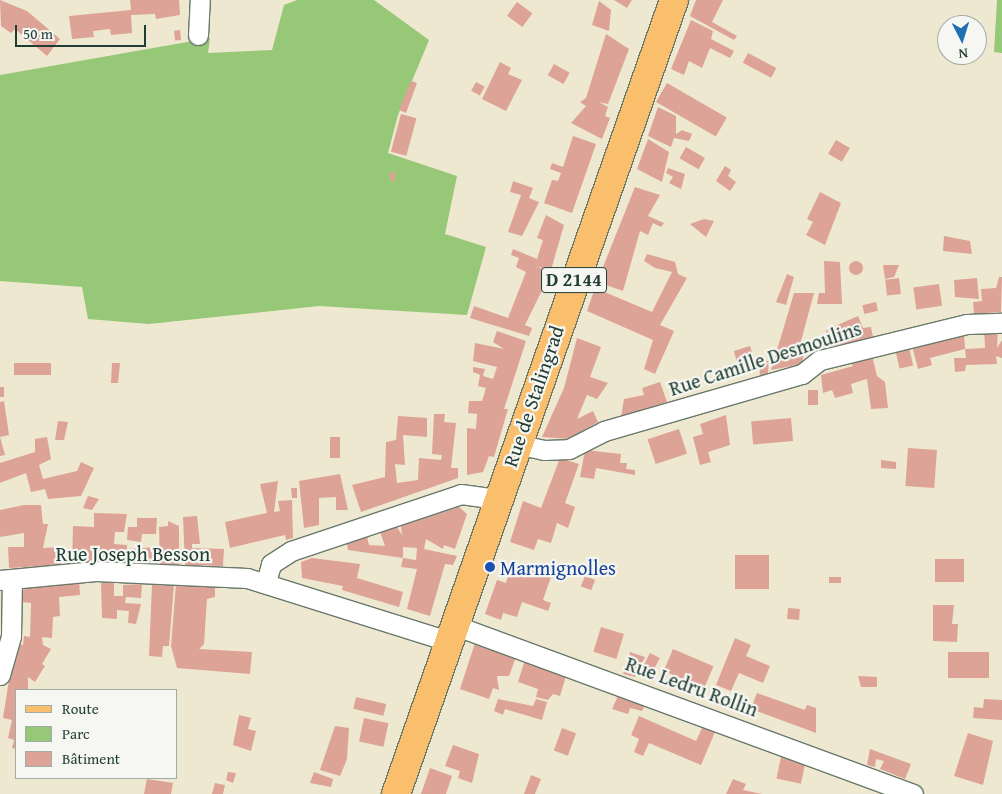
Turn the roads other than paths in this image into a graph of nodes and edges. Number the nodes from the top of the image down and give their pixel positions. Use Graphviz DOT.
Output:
graph roads {
  1 [pos="200,0"];
  2 [pos="674,0"];
  3 [pos="198,35"];
  4 [pos="1002,322"];
  5 [pos="516,444"];
  6 [pos="497,499"];
  7 [pos="6,579"];
  8 [pos="266,582"];
  9 [pos="451,633"];
  10 [pos="0,675"];
  11 [pos="396,794"];
  12 [pos="913,794"];
  1 -- 3 [label="street"];
  2 -- 5 [label="main road, Rue de Stalingrad / D 2144"];
  4 -- 5 [label="street, Rue Camille Desmoulins"];
  5 -- 6 [label="main road, Rue de Stalingrad / D 2144"];
  6 -- 8 [label="street"];
  6 -- 9 [label="main road, Rue de Stalingrad / D 2144"];
  7 -- 8 [label="street, Rue Joseph Besson"];
  7 -- 10 [label="street"];
  8 -- 9 [label="street, Rue Joseph Besson"];
  9 -- 11 [label="main road, Rue de Stalingrad / D 2144"];
  9 -- 12 [label="street, Rue Ledru Rollin"];
}
